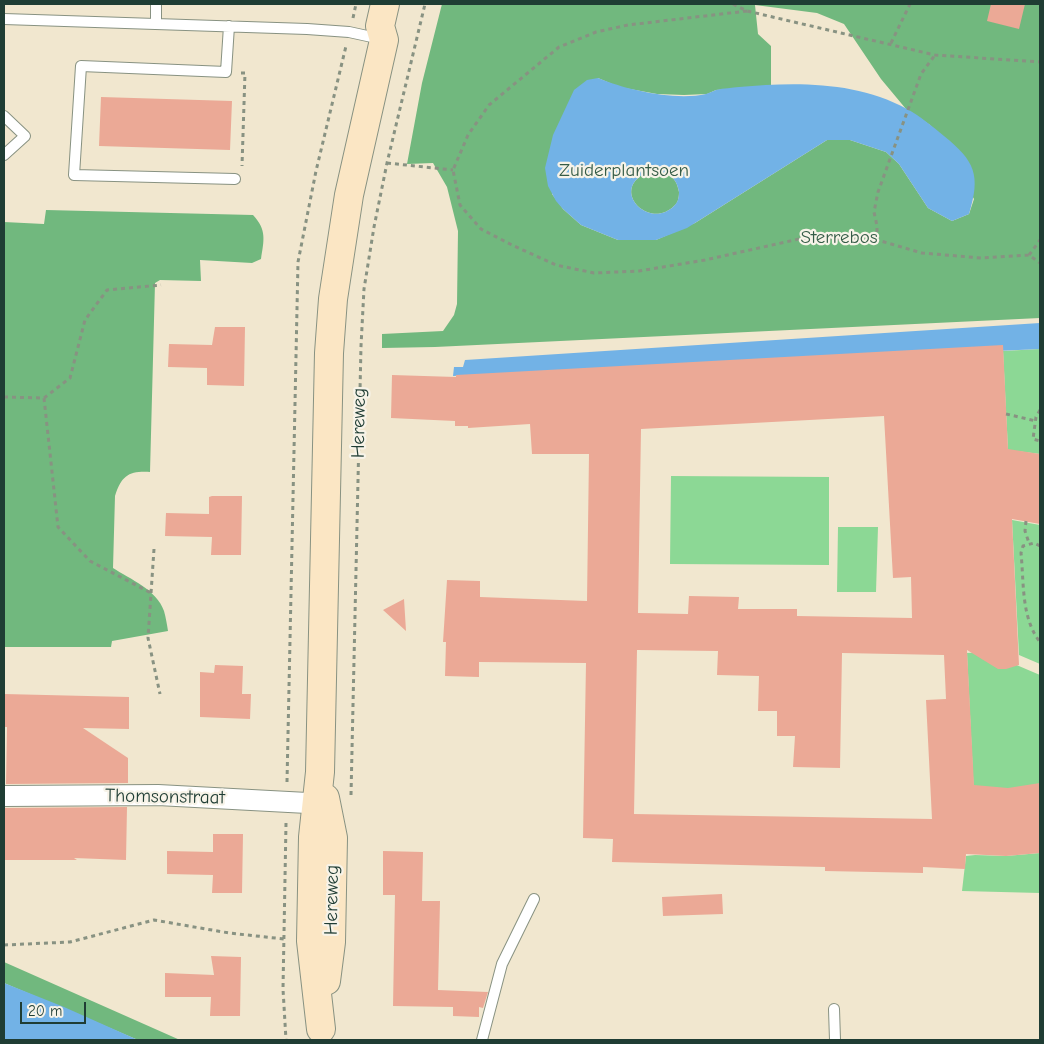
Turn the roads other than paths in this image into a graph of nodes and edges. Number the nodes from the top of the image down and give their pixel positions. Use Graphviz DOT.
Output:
graph roads {
  1 [pos="156,4"];
  2 [pos="385,4"];
  3 [pos="403,4"];
  4 [pos="4,19"];
  5 [pos="156,24"];
  6 [pos="229,26"];
  7 [pos="384,40"];
  8 [pos="4,116"];
  9 [pos="4,155"];
  10 [pos="235,179"];
  11 [pos="4,796"];
  12 [pos="331,801"];
  13 [pos="534,899"];
  14 [pos="834,1009"];
  15 [pos="321,1035"];
  16 [pos="482,1040"];
  17 [pos="835,1040"];
  1 -- 5 [label="lane"];
  2 -- 7 [label="main road, Hereweg"];
  3 -- 7 [label="main road, Hereweg"];
  4 -- 5 [label="lane"];
  5 -- 6 [label="lane"];
  6 -- 7 [label="lane"];
  6 -- 10 [label="lane"];
  7 -- 12 [label="main road, Hereweg"];
  8 -- 9 [label="lane"];
  11 -- 12 [label="street, Thomsonstraat"];
  12 -- 15 [label="main road, Hereweg"];
  13 -- 16 [label="lane"];
  14 -- 17 [label="lane"];
}
